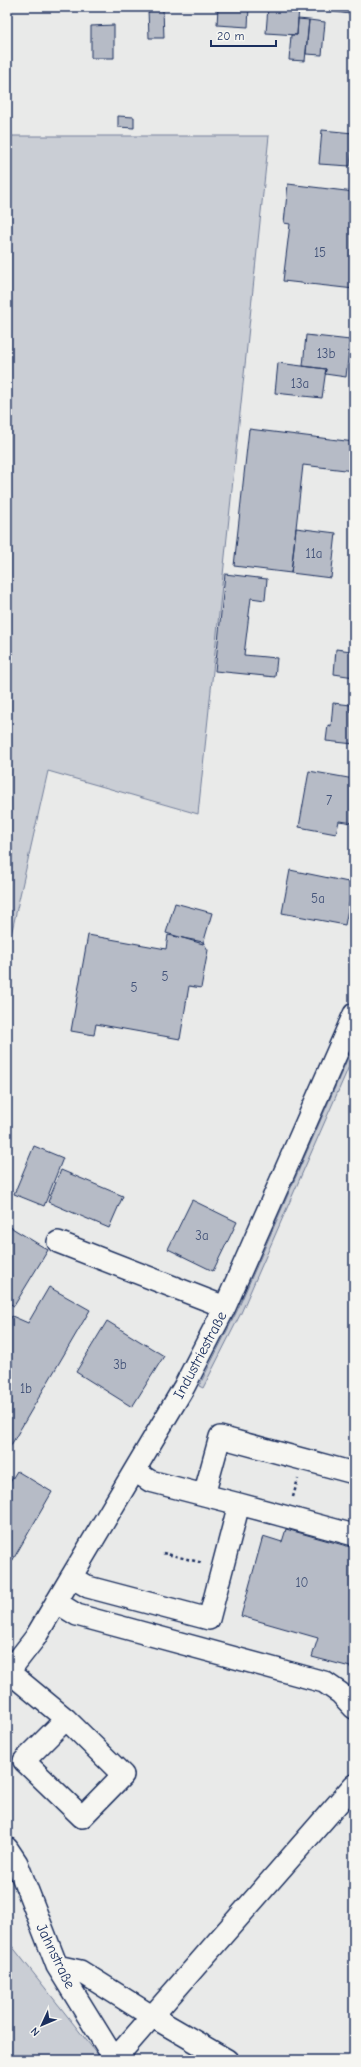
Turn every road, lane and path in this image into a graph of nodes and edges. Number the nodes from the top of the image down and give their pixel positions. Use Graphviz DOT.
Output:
graph roads {
  1 [pos="354,1014"];
  2 [pos="58,1242"];
  3 [pos="225,1307"];
  4 [pos="304,1459"];
  5 [pos="135,1470"];
  6 [pos="354,1473"];
  7 [pos="204,1495"];
  8 [pos="239,1504"];
  9 [pos="288,1517"];
  10 [pos="354,1535"];
  11 [pos="163,1553"];
  12 [pos="223,1567"];
  13 [pos="71,1577"];
  14 [pos="56,1602"];
  15 [pos="8,1673"];
  16 [pos="354,1708"];
  17 [pos="66,1719"];
  18 [pos="354,1785"];
  19 [pos="7,1848"];
  20 [pos="57,1966"];
  21 [pos="153,2017"];
  22 [pos="114,2060"];
  23 [pos="227,2060"];
  1 -- 3 [label="street, Industriestraße"];
  2 -- 3 [label="street"];
  3 -- 5 [label="street, Industriestraße"];
  4 -- 6 [label="street"];
  4 -- 7 [label="street"];
  4 -- 9 [label="path"];
  5 -- 7 [label="street"];
  5 -- 13 [label="street, Industriestraße"];
  7 -- 8 [label="street"];
  8 -- 9 [label="street"];
  8 -- 12 [label="street"];
  9 -- 10 [label="street"];
  11 -- 12 [label="path"];
  12 -- 13 [label="street"];
  13 -- 14 [label="street, Industriestraße"];
  14 -- 15 [label="street, Industriestraße"];
  14 -- 16 [label="street"];
  15 -- 17 [label="street"];
  17 -- 17 [label="street"];
  18 -- 21 [label="street"];
  19 -- 20 [label="street, Jahnstraße"];
  20 -- 21 [label="street"];
  20 -- 22 [label="street, Jahnstraße"];
  21 -- 22 [label="street"];
  21 -- 23 [label="street"];
}
